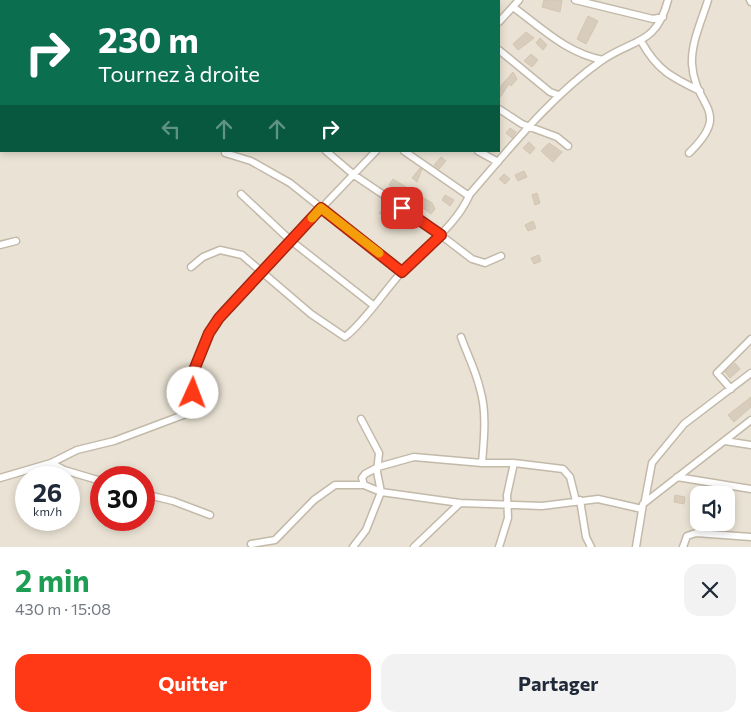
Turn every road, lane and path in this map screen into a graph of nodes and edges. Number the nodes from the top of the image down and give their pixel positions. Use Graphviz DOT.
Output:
graph roads {
  1 [pos="519,0"];
  2 [pos="575,0"];
  3 [pos="668,0"];
  4 [pos="708,0"];
  5 [pos="513,7"];
  6 [pos="663,17"];
  7 [pos="500,18"];
  8 [pos="641,41"];
  9 [pos="500,51"];
  10 [pos="603,60"];
  11 [pos="700,91"];
  12 [pos="558,95"];
  13 [pos="500,110"];
  14 [pos="530,126"];
  15 [pos="568,146"];
  16 [pos="225,152"];
  17 [pos="327,152"];
  18 [pos="375,152"];
  19 [pos="405,152"];
  20 [pos="479,152"];
  21 [pos="688,154"];
  22 [pos="498,162"];
  23 [pos="354,175"];
  24 [pos="241,194"];
  25 [pos="470,194"];
  26 [pos="321,208"];
  27 [pos="441,235"];
  28 [pos="290,240"];
  29 [pos="16,241"];
  30 [pos="0,246"];
  31 [pos="501,256"];
  32 [pos="191,266"];
  33 [pos="260,272"];
  34 [pos="402,272"];
  35 [pos="373,306"];
  36 [pos="461,337"];
  37 [pos="751,339"];
  38 [pos="751,373"];
  39 [pos="731,389"];
  40 [pos="361,420"];
  41 [pos="751,420"];
  42 [pos="725,441"];
  43 [pos="751,445"];
  44 [pos="51,463"];
  45 [pos="482,463"];
  46 [pos="514,463"];
  47 [pos="378,467"];
  48 [pos="0,478"];
  49 [pos="90,478"];
  50 [pos="678,478"];
  51 [pos="364,485"];
  52 [pos="751,489"];
  53 [pos="382,492"];
  54 [pos="155,497"];
  55 [pos="578,501"];
  56 [pos="460,502"];
  57 [pos="507,505"];
  58 [pos="643,506"];
  59 [pos="210,515"];
  60 [pos="751,537"];
  61 [pos="251,544"];
  62 [pos="353,547"];
  63 [pos="414,547"];
  64 [pos="499,547"];
  65 [pos="591,547"];
  66 [pos="636,547"];
  67 [pos="683,547"];
  1 -- 5 [label="street"];
  2 -- 6 [label="street"];
  3 -- 6 [label="street"];
  4 -- 11 [label="street"];
  5 -- 7 [label="street"];
  5 -- 10 [label="street"];
  6 -- 8 [label="street"];
  8 -- 10 [label="street"];
  8 -- 11 [label="street"];
  9 -- 12 [label="street"];
  10 -- 12 [label="street"];
  11 -- 21 [label="street"];
  12 -- 14 [label="street"];
  13 -- 14 [label="street"];
  14 -- 15 [label="street"];
  14 -- 22 [label="street"];
  16 -- 26 [label="street"];
  17 -- 23 [label="street"];
  18 -- 23 [label="street"];
  19 -- 25 [label="street"];
  20 -- 22 [label="street"];
  22 -- 25 [label="street"];
  23 -- 26 [label="street"];
  23 -- 27 [label="street"];
  24 -- 28 [label="street"];
  25 -- 27 [label="street"];
  26 -- 28 [label="street"];
  26 -- 34 [label="street"];
  27 -- 31 [label="street"];
  27 -- 34 [label="street"];
  28 -- 33 [label="street"];
  28 -- 35 [label="street"];
  29 -- 30 [label="street"];
  32 -- 33 [label="street"];
  33 -- 35 [label="street"];
  33 -- 44 [label="street"];
  34 -- 35 [label="street"];
  36 -- 45 [label="street"];
  37 -- 39 [label="street"];
  38 -- 39 [label="street"];
  39 -- 58 [label="street"];
  40 -- 47 [label="street"];
  41 -- 42 [label="street"];
  42 -- 43 [label="street"];
  42 -- 50 [label="street"];
  44 -- 48 [label="street"];
  44 -- 49 [label="street"];
  45 -- 46 [label="street"];
  45 -- 47 [label="street"];
  46 -- 55 [label="street"];
  46 -- 57 [label="street"];
  47 -- 51 [label="street"];
  47 -- 53 [label="street"];
  50 -- 52 [label="street"];
  50 -- 58 [label="street"];
  51 -- 53 [label="street"];
  51 -- 61 [label="street"];
  53 -- 56 [label="street"];
  53 -- 62 [label="street"];
  54 -- 59 [label="street"];
  55 -- 57 [label="street"];
  55 -- 58 [label="street"];
  55 -- 65 [label="street"];
  56 -- 57 [label="street"];
  56 -- 63 [label="street"];
  57 -- 64 [label="street"];
  58 -- 66 [label="street"];
  60 -- 67 [label="street"];
}
